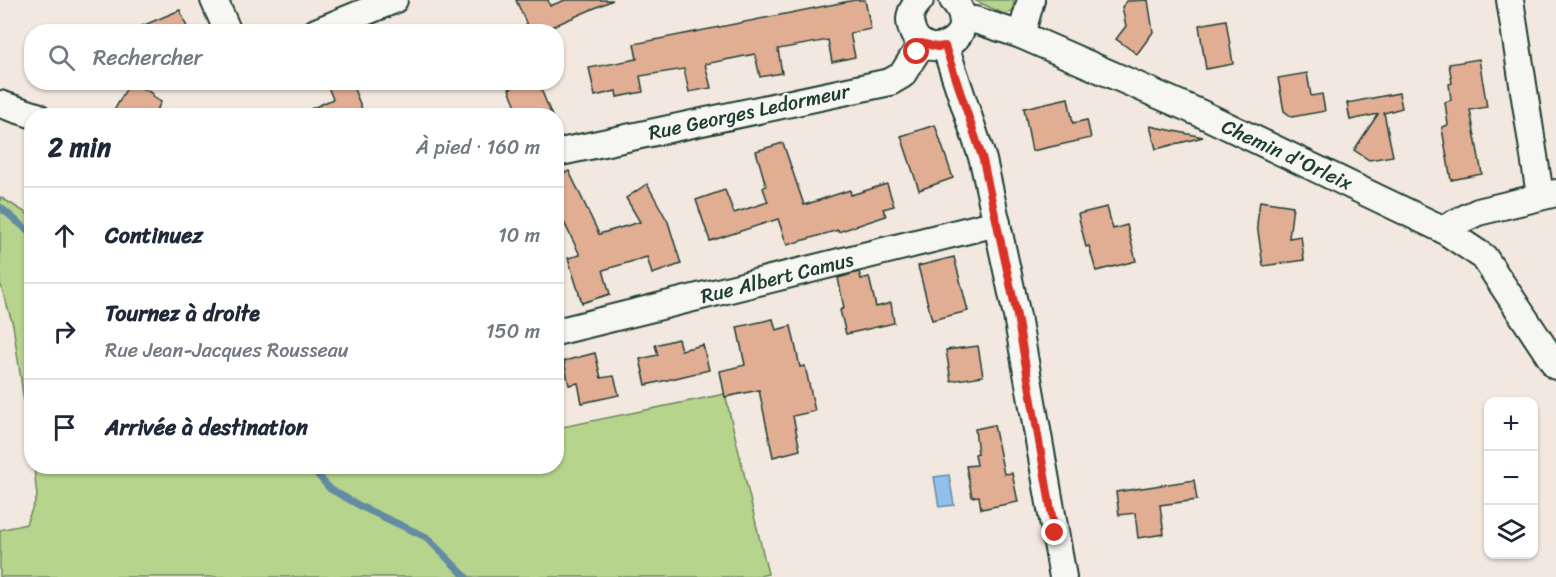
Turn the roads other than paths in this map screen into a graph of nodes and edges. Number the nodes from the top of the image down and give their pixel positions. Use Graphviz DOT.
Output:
graph roads {
  1 [pos="214,0"];
  2 [pos="394,0"];
  3 [pos="1031,0"];
  4 [pos="1510,0"];
  5 [pos="915,1"];
  6 [pos="958,10"];
  7 [pos="224,24"];
  8 [pos="336,24"];
  9 [pos="1021,35"];
  10 [pos="934,44"];
  11 [pos="0,104"];
  12 [pos="24,112"];
  13 [pos="564,151"];
  14 [pos="1548,194"];
  15 [pos="997,223"];
  16 [pos="1442,229"];
  17 [pos="564,330"];
  18 [pos="1556,366"];
  19 [pos="1063,577"];
  1 -- 7 [label="street"];
  2 -- 8 [label="street"];
  3 -- 9 [label="street"];
  4 -- 14 [label="street"];
  5 -- 10 [label="street"];
  6 -- 9 [label="street, Chemin d'Orleix"];
  6 -- 10 [label="street, Rue Georges Ledormeur"];
  9 -- 16 [label="street, Chemin d'Orleix"];
  10 -- 13 [label="street, Rue Georges Ledormeur"];
  10 -- 15 [label="street"];
  11 -- 12 [label="street"];
  14 -- 16 [label="street"];
  15 -- 17 [label="street, Rue Albert Camus"];
  15 -- 19 [label="street"];
  16 -- 18 [label="street, Chemin d'Orleix"];
}
